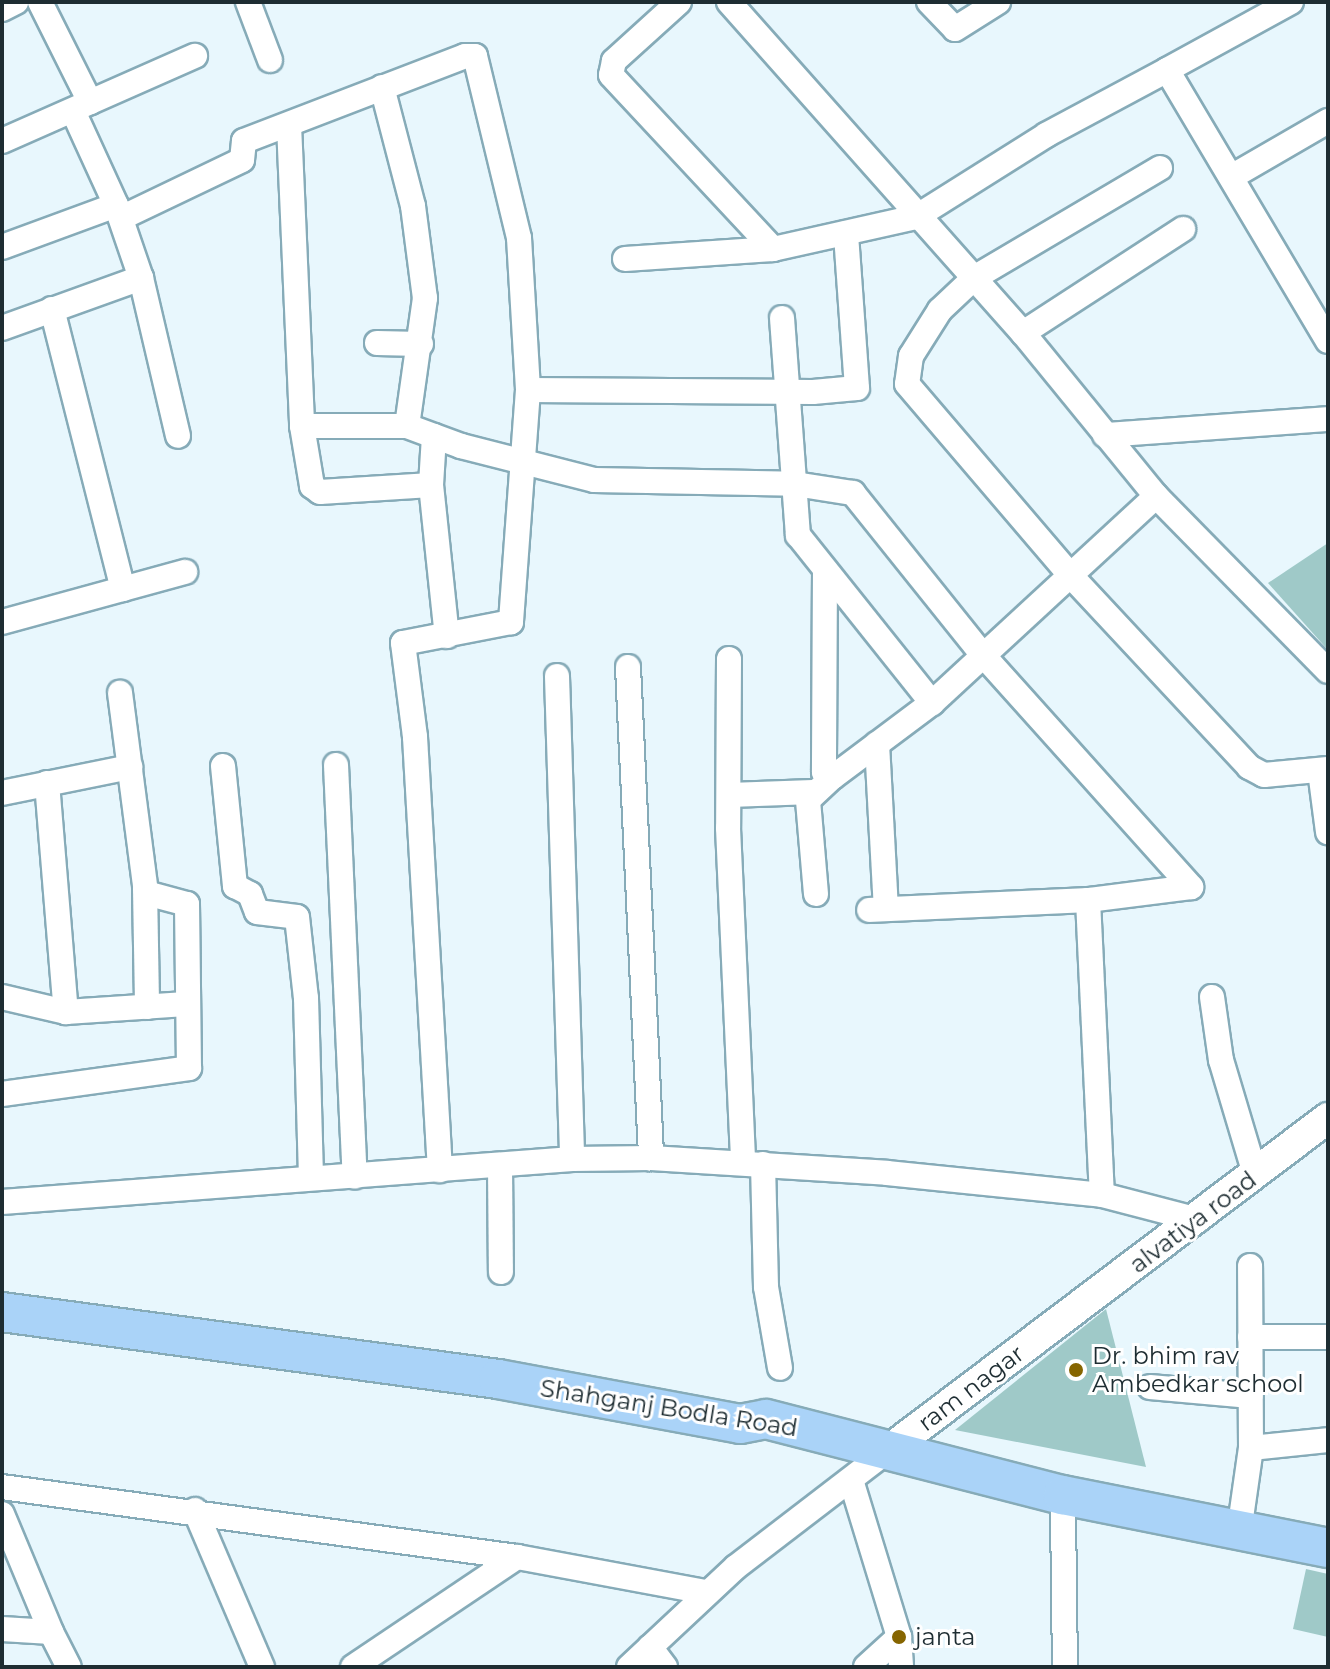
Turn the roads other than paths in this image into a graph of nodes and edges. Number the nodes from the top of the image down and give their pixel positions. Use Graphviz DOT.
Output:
graph roads {
  1 [pos="16,2"];
  2 [pos="40,2"];
  3 [pos="248,2"];
  4 [pos="679,2"];
  5 [pos="729,2"];
  6 [pos="929,2"];
  7 [pos="998,2"];
  8 [pos="1287,3"];
  9 [pos="2,9"];
  10 [pos="195,56"];
  11 [pos="270,60"];
  12 [pos="1167,70"];
  13 [pos="382,87"];
  14 [pos="82,106"];
  15 [pos="1328,121"];
  16 [pos="289,125"];
  17 [pos="2,141"];
  18 [pos="1160,168"];
  19 [pos="1233,176"];
  20 [pos="118,211"];
  21 [pos="916,217"];
  22 [pos="1183,229"];
  23 [pos="846,233"];
  24 [pos="2,247"];
  25 [pos="773,249"];
  26 [pos="625,259"];
  27 [pos="141,278"];
  28 [pos="974,278"];
  29 [pos="52,309"];
  30 [pos="782,318"];
  31 [pos="2,328"];
  32 [pos="1023,333"];
  33 [pos="1328,341"];
  34 [pos="377,343"];
  35 [pos="421,344"];
  36 [pos="528,390"];
  37 [pos="791,392"];
  38 [pos="1328,419"];
  39 [pos="302,426"];
  40 [pos="407,426"];
  41 [pos="1105,435"];
  42 [pos="178,436"];
  43 [pos="434,436"];
  44 [pos="522,463"];
  45 [pos="795,484"];
  46 [pos="431,485"];
  47 [pos="1156,496"];
  48 [pos="825,570"];
  49 [pos="185,572"];
  50 [pos="1072,577"];
  51 [pos="123,589"];
  52 [pos="2,622"];
  53 [pos="447,636"];
  54 [pos="983,655"];
  55 [pos="729,659"];
  56 [pos="628,667"];
  57 [pos="1328,671"];
  58 [pos="557,676"];
  59 [pos="120,693"];
  60 [pos="932,703"];
  61 [pos="877,744"];
  62 [pos="336,765"];
  63 [pos="223,766"];
  64 [pos="130,767"];
  65 [pos="1324,770"];
  66 [pos="833,777"];
  67 [pos="47,783"];
  68 [pos="813,792"];
  69 [pos="2,793"];
  70 [pos="729,795"];
  71 [pos="1328,832"];
  72 [pos="145,888"];
  73 [pos="816,894"];
  74 [pos="1088,900"];
  75 [pos="2,997"];
  76 [pos="1212,997"];
  77 [pos="186,1004"];
  78 [pos="147,1007"];
  79 [pos="66,1012"];
  80 [pos="2,1094"];
  81 [pos="1328,1118"];
  82 [pos="651,1158"];
  83 [pos="572,1159"];
  84 [pos="753,1164"];
  85 [pos="500,1166"];
  86 [pos="440,1170"];
  87 [pos="1255,1174"];
  88 [pos="355,1177"];
  89 [pos="311,1178"];
  90 [pos="1102,1195"];
  91 [pos="2,1202"];
  92 [pos="1198,1220"];
  93 [pos="1250,1266"];
  94 [pos="501,1272"];
  95 [pos="2,1312"];
  96 [pos="1057,1324"];
  97 [pos="1250,1337"];
  98 [pos="1328,1337"];
  99 [pos="780,1368"];
  100 [pos="1150,1387"];
  101 [pos="1251,1396"];
  102 [pos="1328,1440"];
  103 [pos="1251,1448"];
  104 [pos="868,1466"];
  105 [pos="2,1487"];
  106 [pos="1063,1509"];
  107 [pos="195,1510"];
  108 [pos="2,1514"];
  109 [pos="1239,1532"];
  110 [pos="1328,1548"];
  111 [pos="517,1557"];
  112 [pos="1328,1560"];
  113 [pos="706,1592"];
  114 [pos="2,1629"];
  115 [pos="51,1632"];
  116 [pos="899,1637"];
  117 [pos="650,1647"];
  118 [pos="69,1667"];
  119 [pos="262,1667"];
  120 [pos="353,1667"];
  121 [pos="629,1667"];
  122 [pos="665,1667"];
  123 [pos="866,1667"];
  124 [pos="901,1667"];
  125 [pos="1065,1667"];
  1 -- 9 [label="street"];
  2 -- 14 [label="street"];
  3 -- 11 [label="street"];
  4 -- 25 [label="street"];
  5 -- 21 [label="street"];
  6 -- 7 [label="street"];
  8 -- 12 [label="street"];
  10 -- 14 [label="street"];
  12 -- 19 [label="street"];
  12 -- 21 [label="street"];
  13 -- 16 [label="street"];
  13 -- 35 [label="street"];
  13 -- 36 [label="street"];
  14 -- 17 [label="street"];
  14 -- 20 [label="street"];
  15 -- 19 [label="street"];
  16 -- 20 [label="street"];
  16 -- 39 [label="street"];
  18 -- 28 [label="street"];
  19 -- 33 [label="street"];
  20 -- 24 [label="street"];
  20 -- 27 [label="street"];
  21 -- 23 [label="street"];
  21 -- 28 [label="street"];
  22 -- 32 [label="street"];
  23 -- 25 [label="street"];
  23 -- 37 [label="street"];
  25 -- 26 [label="street"];
  27 -- 29 [label="street"];
  27 -- 42 [label="street"];
  28 -- 32 [label="street"];
  28 -- 50 [label="street"];
  29 -- 31 [label="street"];
  29 -- 51 [label="street"];
  30 -- 37 [label="street"];
  32 -- 41 [label="street"];
  34 -- 35 [label="street"];
  35 -- 40 [label="street"];
  36 -- 37 [label="street"];
  36 -- 44 [label="street"];
  37 -- 45 [label="street"];
  38 -- 41 [label="street"];
  39 -- 40 [label="street"];
  39 -- 46 [label="street"];
  40 -- 43 [label="street"];
  41 -- 47 [label="street"];
  43 -- 44 [label="street"];
  43 -- 46 [label="street"];
  44 -- 45 [label="street"];
  44 -- 53 [label="street"];
  45 -- 48 [label="street"];
  45 -- 54 [label="street"];
  46 -- 53 [label="street"];
  47 -- 50 [label="street"];
  47 -- 57 [label="street"];
  48 -- 60 [label="street"];
  48 -- 66 [label="street"];
  49 -- 51 [label="street"];
  50 -- 54 [label="street"];
  50 -- 65 [label="street"];
  51 -- 52 [label="street"];
  53 -- 86 [label="street"];
  54 -- 60 [label="street"];
  54 -- 74 [label="street"];
  55 -- 70 [label="street"];
  56 -- 82 [label="street"];
  58 -- 83 [label="street"];
  59 -- 64 [label="street"];
  60 -- 61 [label="street"];
  61 -- 66 [label="street"];
  61 -- 74 [label="street"];
  62 -- 88 [label="street"];
  63 -- 89 [label="street"];
  64 -- 67 [label="street"];
  64 -- 72 [label="street"];
  65 -- 71 [label="street"];
  66 -- 68 [label="street"];
  67 -- 69 [label="street"];
  67 -- 79 [label="street"];
  68 -- 70 [label="street"];
  68 -- 73 [label="street"];
  70 -- 84 [label="street"];
  72 -- 77 [label="street"];
  72 -- 78 [label="street"];
  74 -- 90 [label="street"];
  75 -- 79 [label="street"];
  76 -- 87 [label="street"];
  77 -- 78 [label="street"];
  77 -- 80 [label="street"];
  78 -- 79 [label="street"];
  81 -- 87 [label="street, alvatiya road"];
  82 -- 83 [label="street"];
  82 -- 84 [label="street"];
  83 -- 85 [label="street"];
  84 -- 90 [label="street"];
  84 -- 99 [label="street"];
  85 -- 86 [label="street"];
  85 -- 94 [label="street"];
  86 -- 88 [label="street"];
  87 -- 92 [label="street, alvatiya road"];
  88 -- 89 [label="street"];
  89 -- 91 [label="street"];
  90 -- 92 [label="street"];
  92 -- 96 [label="street, alvatiya road"];
  93 -- 97 [label="street"];
  95 -- 104 [label="main road, Shahganj Bodla Road"];
  96 -- 104 [label="street, ram nagar"];
  97 -- 98 [label="street"];
  97 -- 101 [label="street"];
  100 -- 101 [label="street"];
  101 -- 103 [label="street"];
  102 -- 103 [label="street"];
  103 -- 109 [label="street"];
  104 -- 106 [label="main road"];
  104 -- 109 [label="main road"];
  104 -- 113 [label="street"];
  104 -- 116 [label="street"];
  105 -- 107 [label="street"];
  106 -- 112 [label="main road"];
  106 -- 125 [label="street"];
  107 -- 111 [label="street"];
  107 -- 119 [label="street"];
  108 -- 115 [label="street"];
  109 -- 110 [label="main road"];
  111 -- 113 [label="street"];
  111 -- 120 [label="street"];
  113 -- 117 [label="street"];
  114 -- 115 [label="street"];
  115 -- 118 [label="street"];
  116 -- 123 [label="street"];
  116 -- 124 [label="street"];
  117 -- 121 [label="street"];
  117 -- 122 [label="street"];
}
